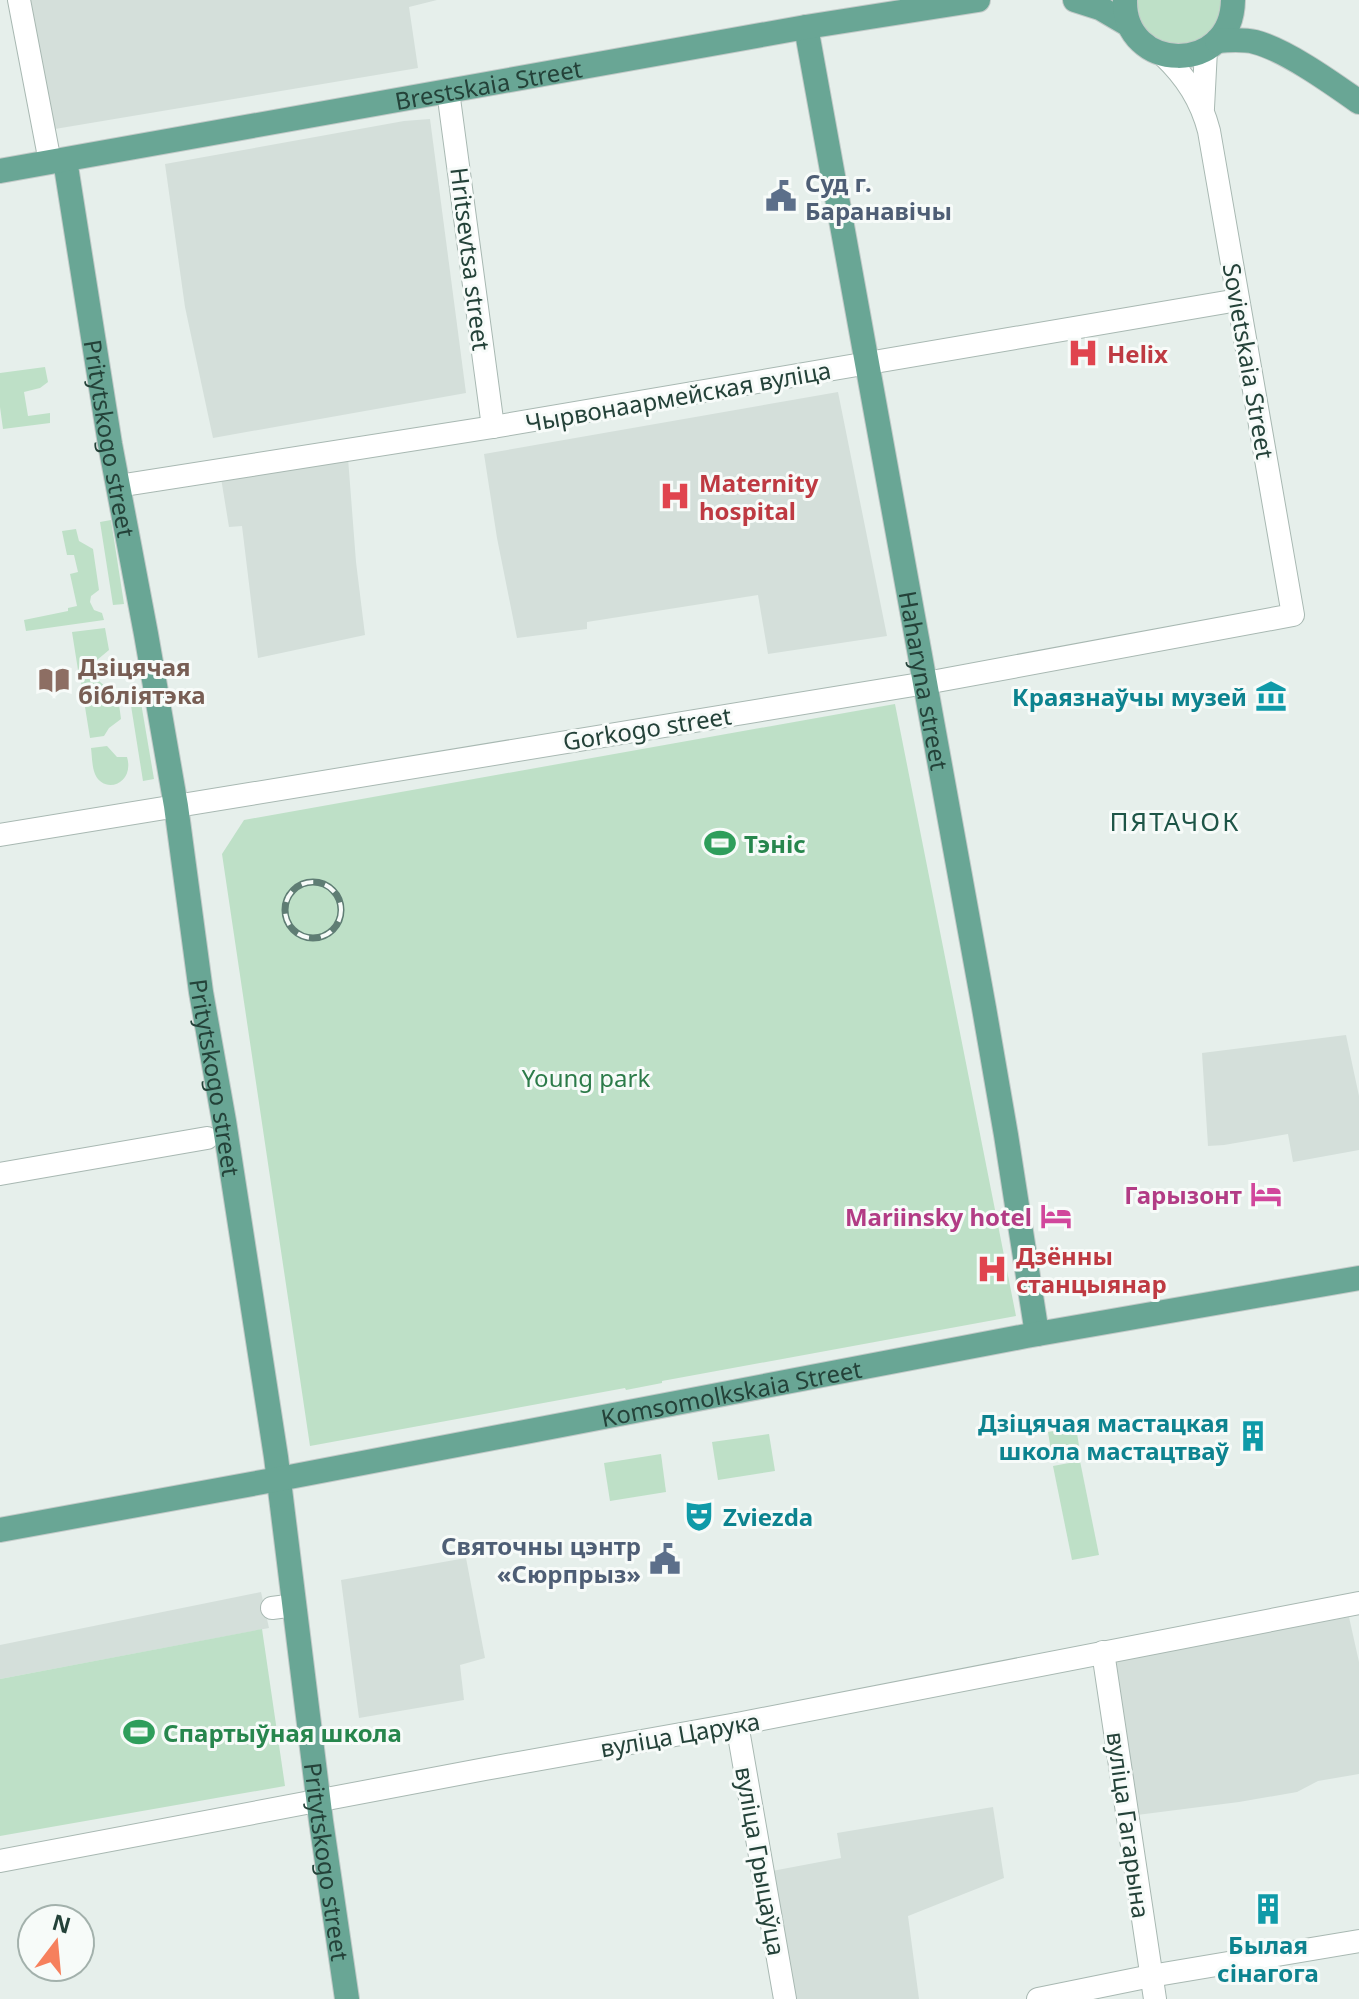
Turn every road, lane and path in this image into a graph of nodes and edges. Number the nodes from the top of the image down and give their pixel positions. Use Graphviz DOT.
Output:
graph roads {
  1 [pos="19,0"];
  2 [pos="978,0"];
  3 [pos="1075,0"];
  4 [pos="1125,0"];
  5 [pos="1233,2"];
  6 [pos="1129,25"];
  7 [pos="806,27"];
  8 [pos="1212,46"];
  9 [pos="1281,53"];
  10 [pos="1163,55"];
  11 [pos="448,91"];
  12 [pos="1359,102"];
  13 [pos="1203,108"];
  14 [pos="58,161"];
  15 [pos="0,171"];
  16 [pos="1238,300"];
  17 [pos="867,364"];
  18 [pos="493,427"];
  19 [pos="118,486"];
  20 [pos="1293,615"];
  21 [pos="926,683"];
  22 [pos="176,806"];
  23 [pos="0,835"];
  24 [pos="207,1138"];
  25 [pos="0,1174"];
  26 [pos="1359,1278"];
  27 [pos="1037,1334"];
  28 [pos="279,1479"];
  29 [pos="0,1530"];
  30 [pos="1359,1603"];
  31 [pos="1103,1652"];
  32 [pos="737,1724"];
  33 [pos="319,1800"];
  34 [pos="0,1861"];
  35 [pos="1359,1941"];
  36 [pos="1151,1976"];
  37 [pos="347,1999"];
  38 [pos="785,1999"];
  39 [pos="1038,1999"];
  40 [pos="1155,1999"];
  1 -- 14 [label="street"];
  2 -- 7 [label="main road, Brestskaia Street"];
  3 -- 6 [label="main road"];
  4 -- 6 [label="main road"];
  5 -- 8 [label="main road"];
  5 -- 9 [label="main road"];
  6 -- 10 [label="main road"];
  7 -- 11 [label="main road, Brestskaia Street"];
  7 -- 17 [label="main road, Haharyna street"];
  8 -- 9 [label="main road"];
  8 -- 10 [label="main road"];
  8 -- 13 [label="street, Sovietskaia Street"];
  9 -- 12 [label="main road"];
  10 -- 13 [label="street, Sovietskaia Street"];
  11 -- 14 [label="main road, Brestskaia Street"];
  11 -- 18 [label="street, Hritsevtsa street"];
  13 -- 16 [label="street, Sovietskaia Street"];
  14 -- 15 [label="main road, Brestskaia Street"];
  14 -- 19 [label="main road, Pritytskogo street"];
  16 -- 17 [label="street, Чырвонаармейская вуліца"];
  16 -- 20 [label="street, Sovietskaia Street"];
  17 -- 18 [label="street, Чырвонаармейская вуліца"];
  17 -- 21 [label="main road, Haharyna street"];
  18 -- 19 [label="street, Чырвонаармейская вуліца"];
  19 -- 22 [label="main road, Pritytskogo street"];
  20 -- 21 [label="street, Gorkogo street"];
  21 -- 22 [label="street, Gorkogo street"];
  21 -- 27 [label="main road, Haharyna street"];
  22 -- 23 [label="street, Gorkogo street"];
  22 -- 28 [label="main road, Pritytskogo street"];
  24 -- 25 [label="street"];
  26 -- 27 [label="main road, Komsomolkskaia Street"];
  27 -- 28 [label="main road, Komsomolkskaia Street"];
  28 -- 29 [label="main road, Komsomolkskaia Street"];
  28 -- 33 [label="main road, Pritytskogo street"];
  30 -- 31 [label="street, вуліца Царука"];
  31 -- 32 [label="street, вуліца Царука"];
  31 -- 36 [label="street, вуліца Гагарына"];
  32 -- 33 [label="street, вуліца Царука"];
  32 -- 38 [label="street, вуліца Грыцаўца"];
  33 -- 34 [label="street, вуліца Царука"];
  33 -- 37 [label="main road, Pritytskogo street"];
  35 -- 36 [label="street"];
  36 -- 39 [label="street"];
  36 -- 40 [label="street, вуліца Гагарына"];
}
